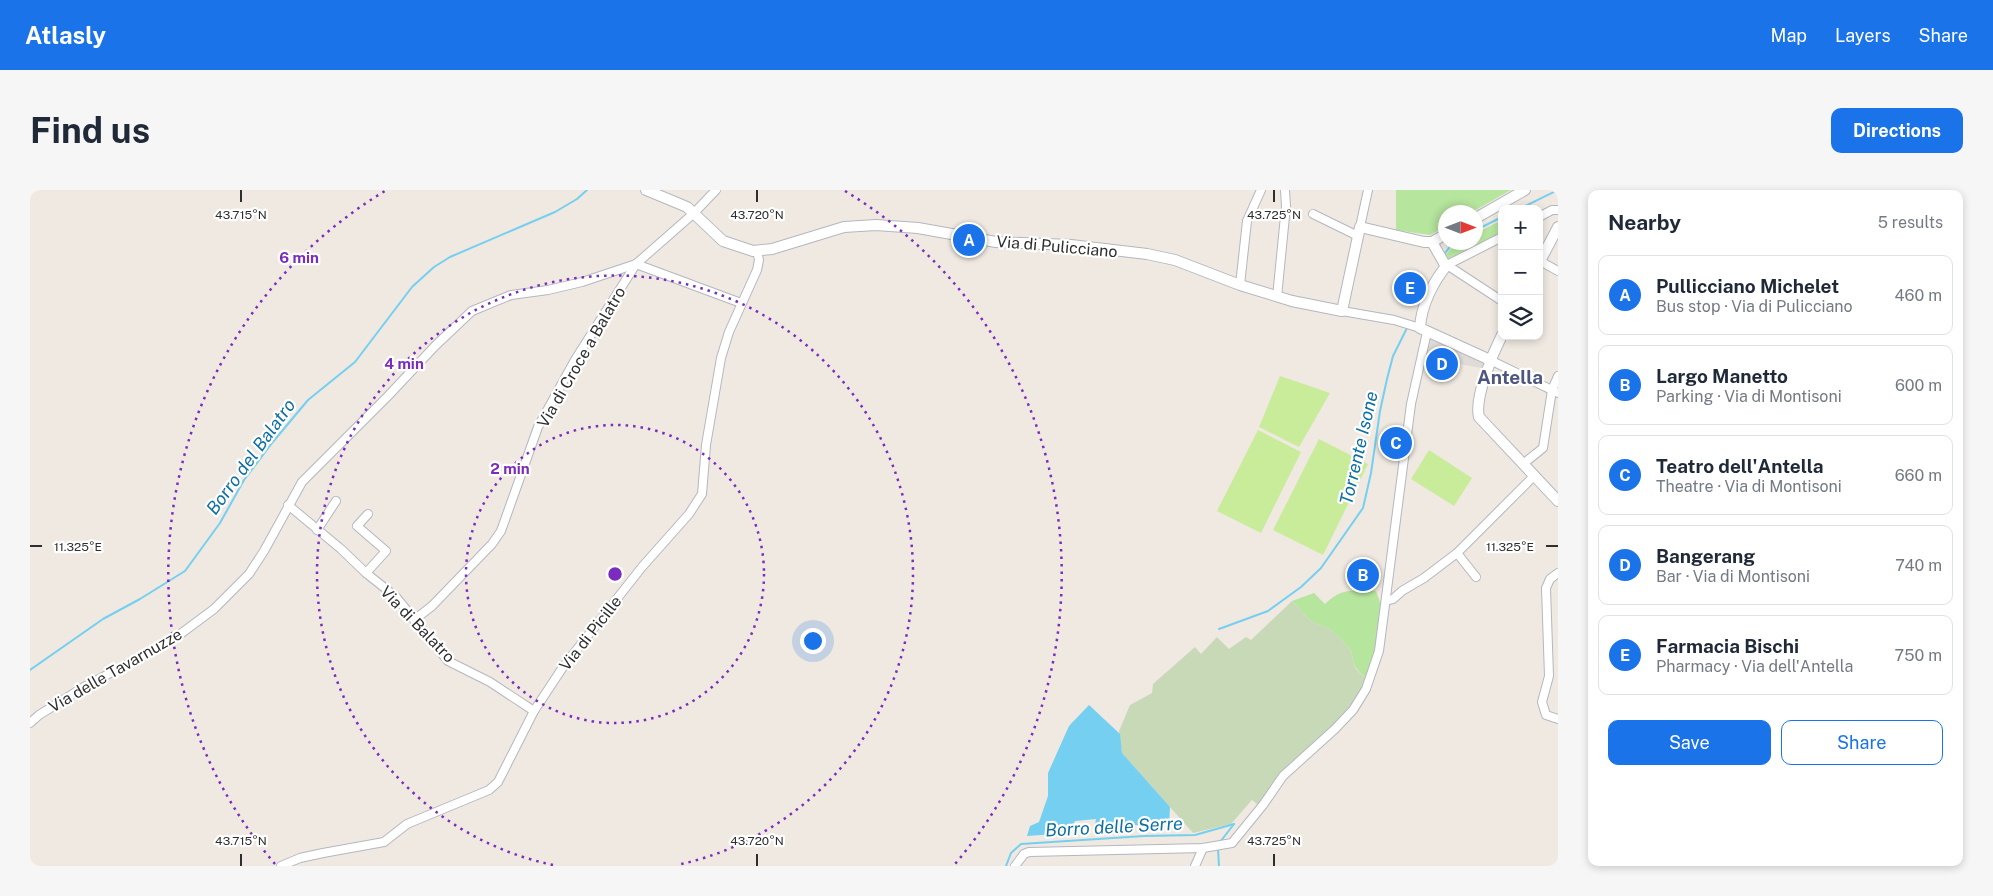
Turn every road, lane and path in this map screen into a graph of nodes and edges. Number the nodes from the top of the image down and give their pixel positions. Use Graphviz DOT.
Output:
graph roads {
  1 [pos="646,190"];
  2 [pos="716,190"];
  3 [pos="1260,190"];
  4 [pos="1286,190"];
  5 [pos="1368,190"];
  6 [pos="1525,190"];
  7 [pos="1558,210"];
  8 [pos="693,214"];
  9 [pos="1313,214"];
  10 [pos="1483,214"];
  11 [pos="1543,215"];
  12 [pos="1558,227"];
  13 [pos="1359,232"];
  14 [pos="1438,239"];
  15 [pos="1498,239"];
  16 [pos="1432,242"];
  17 [pos="772,249"];
  18 [pos="757,251"];
  19 [pos="1543,256"];
  20 [pos="1543,263"];
  21 [pos="636,264"];
  22 [pos="1447,265"];
  23 [pos="757,270"];
  24 [pos="1558,270"];
  25 [pos="1240,285"];
  26 [pos="1277,296"];
  27 [pos="1498,299"];
  28 [pos="741,303"];
  29 [pos="1342,311"];
  30 [pos="1423,330"];
  31 [pos="1500,340"];
  32 [pos="1490,360"];
  33 [pos="1558,376"];
  34 [pos="1555,391"];
  35 [pos="1524,464"];
  36 [pos="1534,476"];
  37 [pos="336,502"];
  38 [pos="1558,502"];
  39 [pos="288,505"];
  40 [pos="368,514"];
  41 [pos="317,530"];
  42 [pos="1456,553"];
  43 [pos="366,573"];
  44 [pos="1558,573"];
  45 [pos="1476,577"];
  46 [pos="1386,600"];
  47 [pos="414,620"];
  48 [pos="534,710"];
  49 [pos="1558,719"];
  50 [pos="30,723"];
  51 [pos="1203,848"];
  52 [pos="281,866"];
  53 [pos="1015,866"];
  54 [pos="1195,866"];
  1 -- 8 [label="street, Via di Pulicciano"];
  2 -- 8 [label="street, Via delle Tavarnuzze"];
  3 -- 25 [label="street"];
  4 -- 26 [label="street"];
  5 -- 13 [label="street"];
  6 -- 10 [label="street"];
  7 -- 11 [label="street"];
  8 -- 18 [label="street, Via di Pulicciano"];
  8 -- 21 [label="street, Via delle Tavarnuzze"];
  9 -- 13 [label="street"];
  12 -- 19 [label="street"];
  13 -- 16 [label="street"];
  13 -- 29 [label="street"];
  14 -- 16 [label="street"];
  15 -- 22 [label="street"];
  16 -- 22 [label="street"];
  17 -- 18 [label="street, Via di Pulicciano"];
  17 -- 23 [label="street, Via di Picille"];
  17 -- 25 [label="street, Via di Pulicciano"];
  18 -- 23 [label="street, Via di Picille"];
  20 -- 24 [label="street"];
  21 -- 28 [label="street"];
  21 -- 39 [label="street, Via delle Tavarnuzze"];
  21 -- 47 [label="street, Via di Croce a Balatro"];
  22 -- 27 [label="street"];
  22 -- 30 [label="street"];
  23 -- 28 [label="street, Via di Picille"];
  25 -- 26 [label="street, Via di Pulicciano"];
  26 -- 29 [label="street, Via di Pulicciano"];
  28 -- 48 [label="street, Via di Picille"];
  29 -- 30 [label="street, Via di Pulicciano"];
  30 -- 32 [label="street"];
  30 -- 46 [label="street"];
  31 -- 32 [label="street"];
  32 -- 34 [label="street"];
  32 -- 35 [label="street"];
  33 -- 34 [label="street"];
  34 -- 35 [label="street"];
  35 -- 36 [label="street"];
  36 -- 38 [label="street"];
  36 -- 42 [label="street"];
  37 -- 41 [label="street"];
  39 -- 41 [label="street, Via di Balatro"];
  39 -- 50 [label="street, Via delle Tavarnuzze"];
  40 -- 43 [label="street"];
  41 -- 43 [label="street, Via di Balatro"];
  42 -- 45 [label="street"];
  42 -- 46 [label="street"];
  43 -- 47 [label="street, Via di Balatro"];
  44 -- 49 [label="street"];
  46 -- 51 [label="street"];
  47 -- 48 [label="street, Via di Balatro"];
  48 -- 52 [label="street, Via di Picille"];
  51 -- 53 [label="street"];
  51 -- 54 [label="street"];
}
